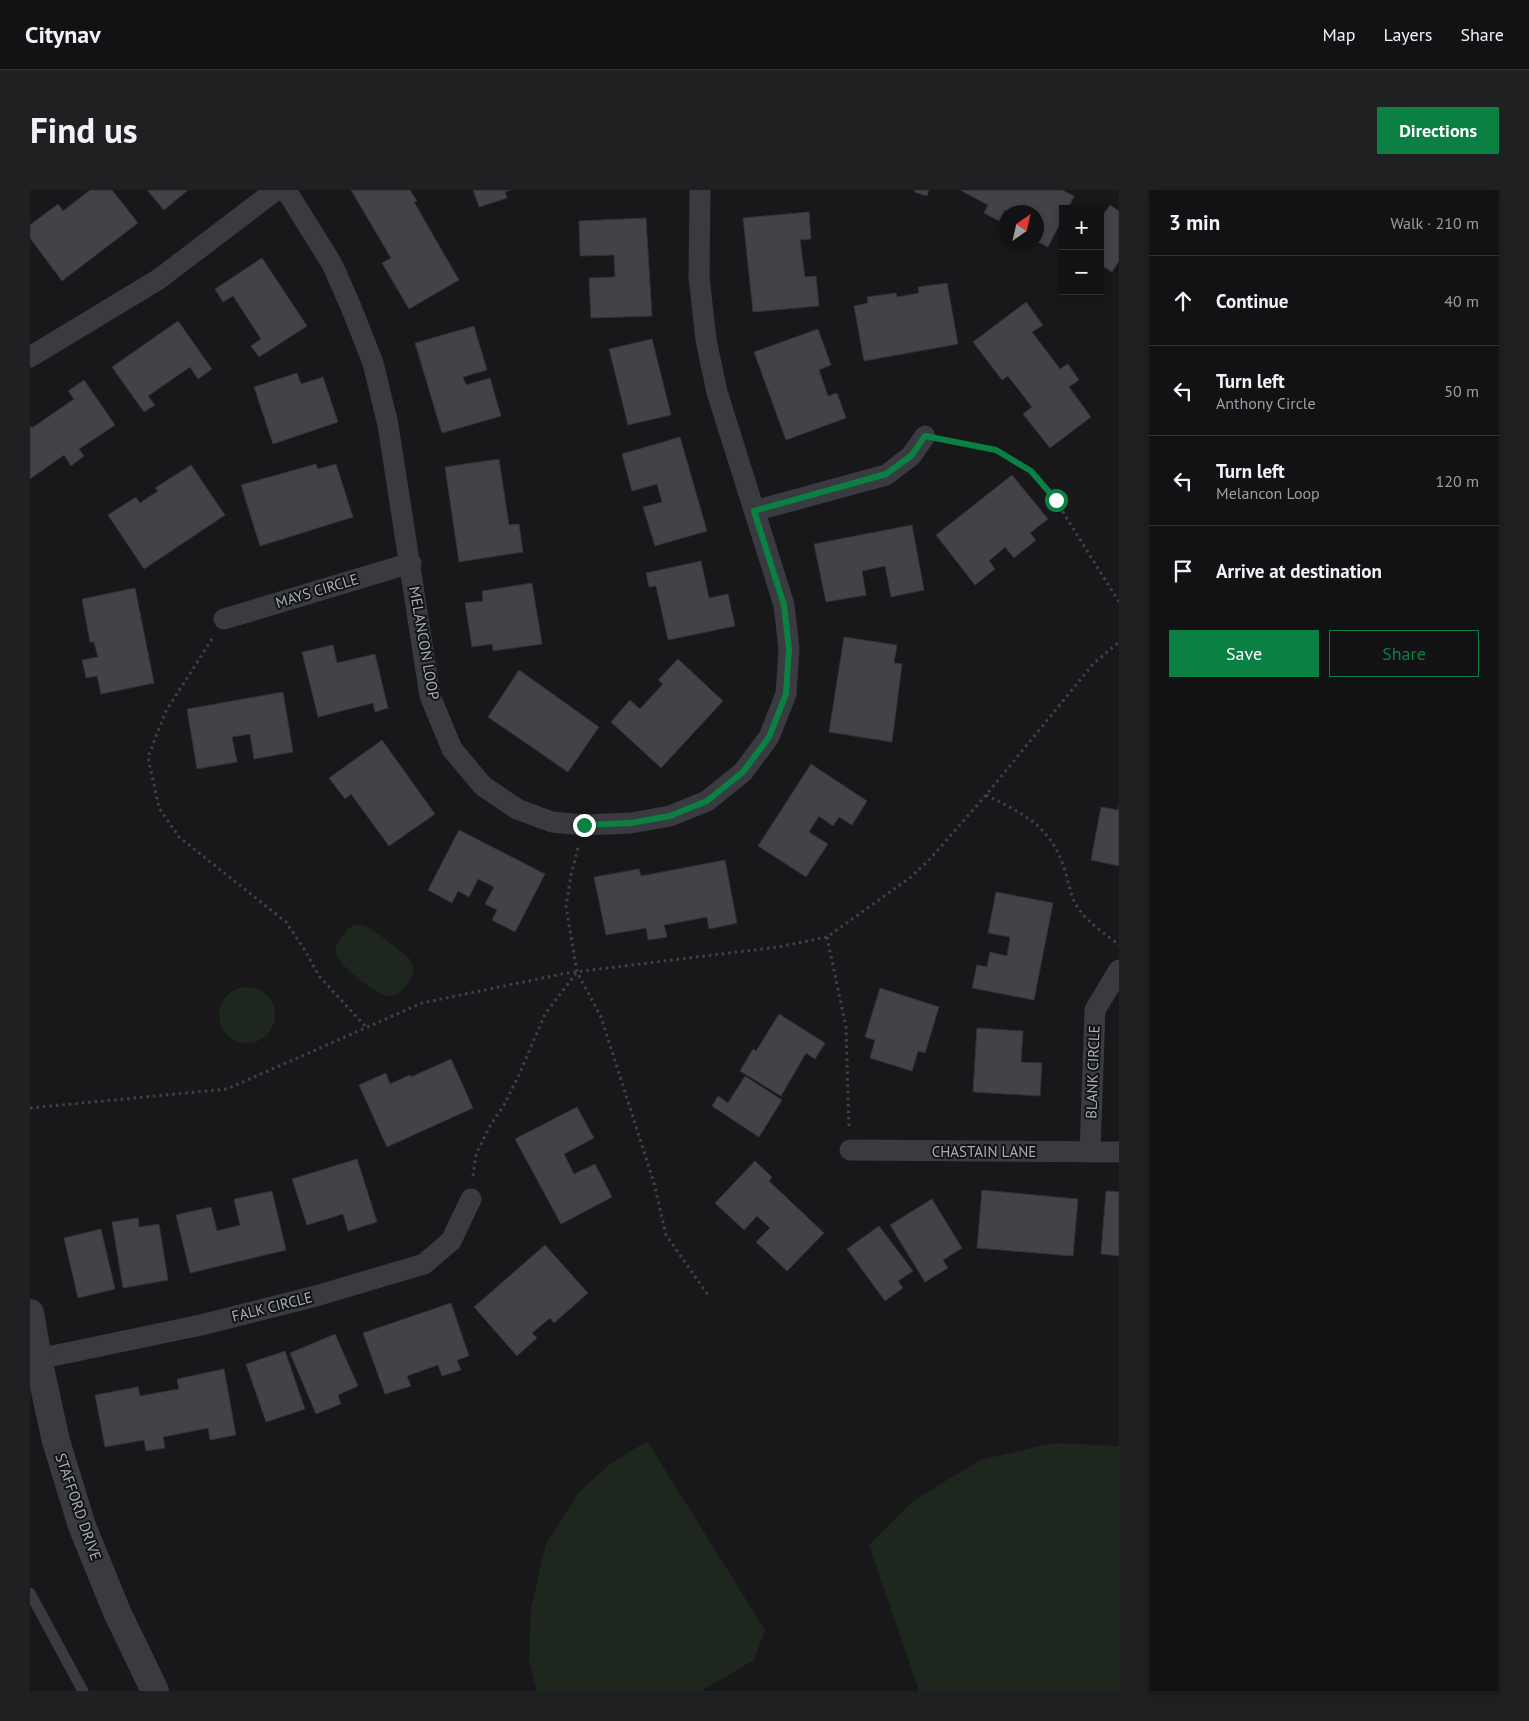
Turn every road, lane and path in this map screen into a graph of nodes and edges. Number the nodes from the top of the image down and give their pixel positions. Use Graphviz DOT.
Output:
graph roads {
  1 [pos="276,190"];
  2 [pos="286,190"];
  3 [pos="700,190"];
  4 [pos="30,357"];
  5 [pos="925,436"];
  6 [pos="754,511"];
  7 [pos="411,563"];
  8 [pos="1119,602"];
  9 [pos="224,620"];
  10 [pos="1119,642"];
  11 [pos="986,795"];
  12 [pos="584,825"];
  13 [pos="827,937"];
  14 [pos="1119,945"];
  15 [pos="1119,970"];
  16 [pos="577,972"];
  17 [pos="366,1027"];
  18 [pos="30,1108"];
  19 [pos="850,1150"];
  20 [pos="1090,1152"];
  21 [pos="1119,1152"];
  22 [pos="470,1199"];
  23 [pos="708,1295"];
  24 [pos="30,1314"];
  25 [pos="34,1359"];
  26 [pos="30,1593"];
  27 [pos="150,1687"];
  28 [pos="83,1691"];
  1 -- 4 [label="street"];
  2 -- 7 [label="street, MELANCON LOOP"];
  3 -- 6 [label="street, MELANCON LOOP"];
  5 -- 6 [label="street"];
  5 -- 8 [label="path"];
  6 -- 12 [label="street, MELANCON LOOP"];
  7 -- 9 [label="street, MAYS CIRCLE"];
  7 -- 12 [label="street, MELANCON LOOP"];
  9 -- 17 [label="path"];
  10 -- 11 [label="path"];
  11 -- 13 [label="path"];
  11 -- 14 [label="path"];
  12 -- 16 [label="path"];
  13 -- 16 [label="path"];
  13 -- 19 [label="path"];
  15 -- 20 [label="street, BLANK CIRCLE"];
  16 -- 17 [label="path"];
  16 -- 22 [label="path"];
  16 -- 23 [label="path"];
  17 -- 18 [label="path"];
  19 -- 20 [label="street, CHASTAIN LANE"];
  20 -- 21 [label="street, CHASTAIN LANE"];
  22 -- 25 [label="street, FALK CIRCLE"];
  24 -- 25 [label="street, STAFFORD DRIVE"];
  25 -- 27 [label="street, STAFFORD DRIVE"];
  26 -- 28 [label="lane"];
}
